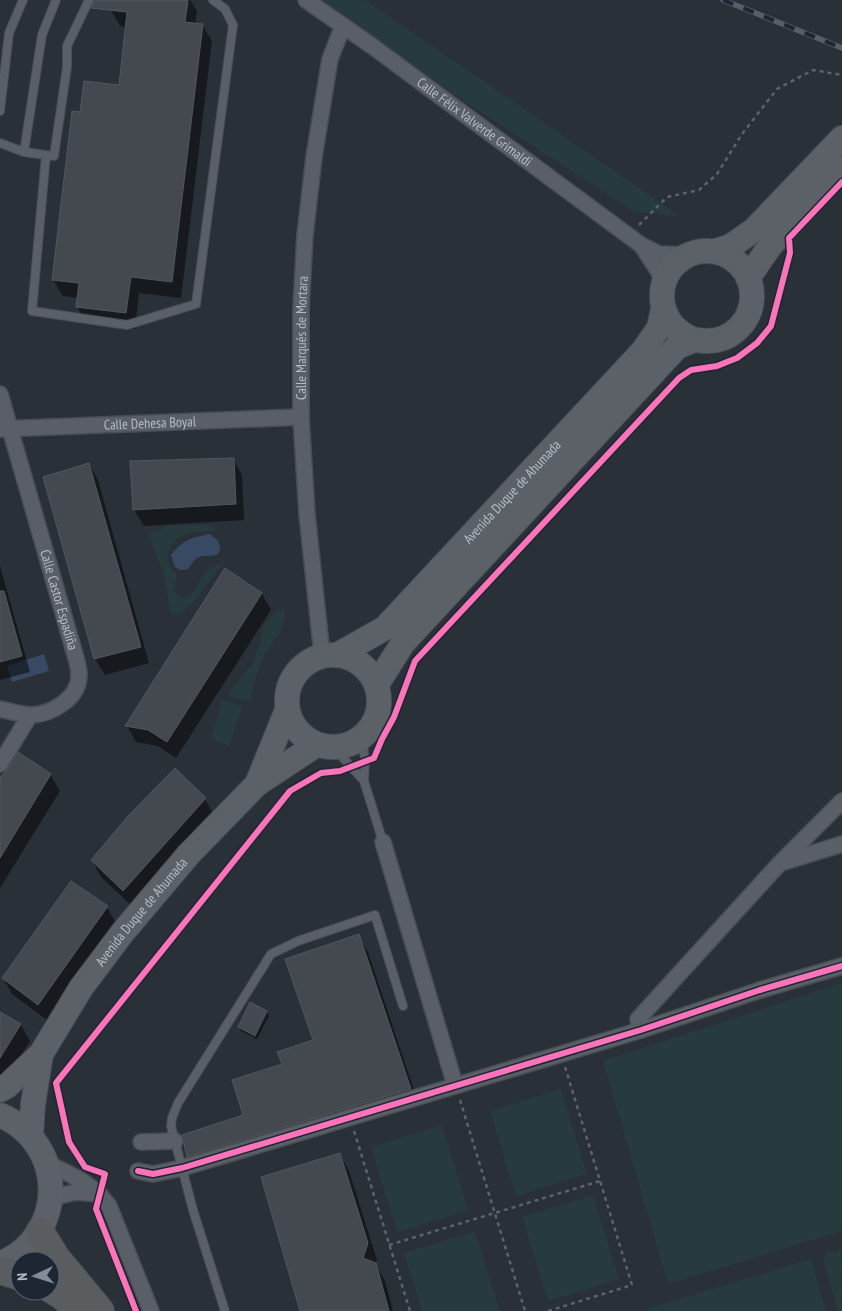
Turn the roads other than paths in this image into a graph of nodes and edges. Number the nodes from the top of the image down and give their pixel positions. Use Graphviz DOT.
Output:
graph roads {
  1 [pos="23,0"];
  2 [pos="56,0"];
  3 [pos="89,0"];
  4 [pos="213,0"];
  5 [pos="306,0"];
  6 [pos="343,26"];
  7 [pos="0,112"];
  8 [pos="842,138"];
  9 [pos="0,143"];
  10 [pos="24,152"];
  11 [pos="46,155"];
  12 [pos="842,169"];
  13 [pos="641,245"];
  14 [pos="716,251"];
  15 [pos="686,255"];
  16 [pos="748,278"];
  17 [pos="664,282"];
  18 [pos="663,309"];
  19 [pos="694,340"];
  20 [pos="0,394"];
  21 [pos="301,418"];
  22 [pos="5,429"];
  23 [pos="330,654"];
  24 [pos="377,684"];
  25 [pos="0,709"];
  26 [pos="288,710"];
  27 [pos="30,715"];
  28 [pos="362,736"];
  29 [pos="325,746"];
  30 [pos="0,764"];
  31 [pos="364,781"];
  32 [pos="257,784"];
  33 [pos="842,801"];
  34 [pos="383,842"];
  35 [pos="842,844"];
  36 [pos="781,862"];
  37 [pos="842,966"];
  38 [pos="403,1006"];
  39 [pos="641,1030"];
  40 [pos="41,1054"];
  41 [pos="455,1085"];
  42 [pos="0,1090"];
  43 [pos="0,1115"];
  44 [pos="31,1135"];
  45 [pos="175,1141"];
  46 [pos="141,1142"];
  47 [pos="47,1163"];
  48 [pos="182,1168"];
  49 [pos="138,1171"];
  50 [pos="100,1194"];
  51 [pos="50,1198"];
  52 [pos="40,1232"];
  53 [pos="0,1264"];
  54 [pos="60,1294"];
  55 [pos="79,1311"];
  56 [pos="100,1311"];
  57 [pos="151,1311"];
  58 [pos="225,1311"];
  1 -- 7 [label="lane"];
  2 -- 10 [label="lane"];
  3 -- 11 [label="lane"];
  4 -- 11 [label="lane"];
  5 -- 6 [label="street, Calle Félix Valverde Grimaldi"];
  6 -- 13 [label="street, Calle Félix Valverde Grimaldi"];
  6 -- 21 [label="street, Calle Marqués de Mortara"];
  8 -- 14 [label="main road"];
  9 -- 10 [label="lane"];
  10 -- 11 [label="lane"];
  12 -- 16 [label="main road"];
  13 -- 15 [label="street, Calle Félix Valverde Grimaldi"];
  13 -- 17 [label="street, Calle Félix Valverde Grimaldi"];
  14 -- 15 [label="main road"];
  14 -- 16 [label="main road"];
  15 -- 17 [label="main road"];
  16 -- 19 [label="main road"];
  17 -- 18 [label="main road"];
  18 -- 19 [label="main road"];
  18 -- 23 [label="main road, Avenida Duque de Ahumada"];
  19 -- 24 [label="main road, Avenida Duque de Ahumada"];
  20 -- 22 [label="street, Calle Castor Espadiña"];
  21 -- 22 [label="street, Calle Dehesa Boyal"];
  21 -- 23 [label="street, Calle Marqués de Mortara"];
  22 -- 27 [label="street, Calle Castor Espadiña"];
  23 -- 24 [label="main road"];
  23 -- 26 [label="main road"];
  24 -- 28 [label="main road"];
  25 -- 27 [label="street, Calle Castor Espadiña"];
  26 -- 29 [label="main road"];
  26 -- 32 [label="main road, Avenida Duque de Ahumada"];
  27 -- 30 [label="street"];
  28 -- 29 [label="main road"];
  28 -- 31 [label="lane"];
  29 -- 31 [label="lane"];
  29 -- 32 [label="main road, Avenida Duque de Ahumada"];
  31 -- 34 [label="lane"];
  32 -- 40 [label="main road, Avenida Duque de Ahumada"];
  33 -- 36 [label="street"];
  34 -- 41 [label="street"];
  35 -- 36 [label="street"];
  36 -- 39 [label="street"];
  37 -- 39 [label="street"];
  38 -- 45 [label="lane"];
  39 -- 41 [label="street"];
  40 -- 42 [label="main road, Avenida Duque de Ahumada"];
  40 -- 44 [label="main road, Avenida Duque de Ahumada"];
  41 -- 48 [label="street"];
  43 -- 44 [label="main road"];
  44 -- 47 [label="main road"];
  45 -- 46 [label="street"];
  45 -- 48 [label="lane"];
  47 -- 50 [label="street"];
  47 -- 51 [label="main road"];
  48 -- 49 [label="street"];
  48 -- 58 [label="lane"];
  50 -- 51 [label="street"];
  50 -- 57 [label="street"];
  51 -- 52 [label="main road"];
  52 -- 53 [label="main road"];
  52 -- 56 [label="highway"];
  54 -- 55 [label="highway"];
}
